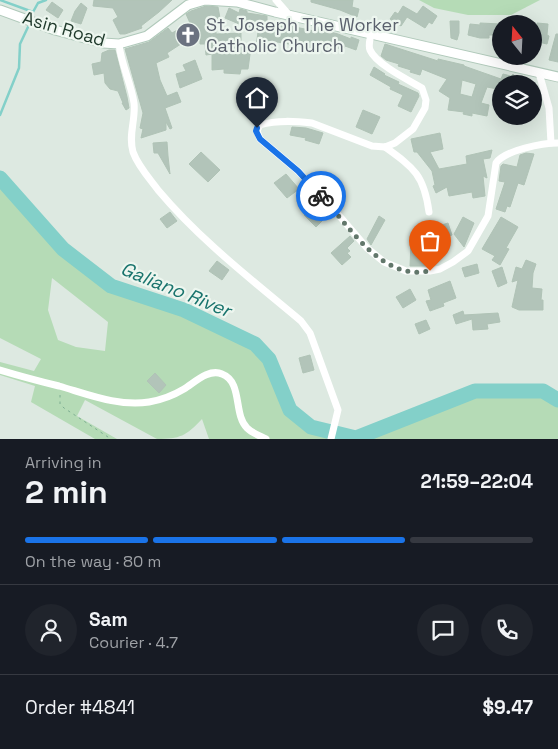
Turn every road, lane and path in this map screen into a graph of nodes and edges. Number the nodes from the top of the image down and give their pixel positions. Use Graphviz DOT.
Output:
graph roads {
  1 [pos="276,0"];
  2 [pos="0,10"];
  3 [pos="290,16"];
  4 [pos="371,34"];
  5 [pos="119,44"];
  6 [pos="539,73"];
  7 [pos="558,77"];
  8 [pos="555,143"];
  9 [pos="385,147"];
  10 [pos="429,212"];
  11 [pos="0,370"];
  12 [pos="61,387"];
  13 [pos="111,439"];
  14 [pos="266,439"];
  15 [pos="331,439"];
  1 -- 3 [label="street"];
  2 -- 5 [label="main road, Asin Road"];
  3 -- 4 [label="main road, Asin Road"];
  3 -- 5 [label="main road, Asin Road"];
  4 -- 6 [label="main road, Asin Road"];
  4 -- 9 [label="street"];
  5 -- 15 [label="street"];
  6 -- 7 [label="main road, Asin Road"];
  6 -- 8 [label="street"];
  8 -- 9 [label="street"];
  9 -- 10 [label="street"];
  11 -- 12 [label="street"];
  12 -- 13 [label="path"];
  12 -- 14 [label="street"];
}
